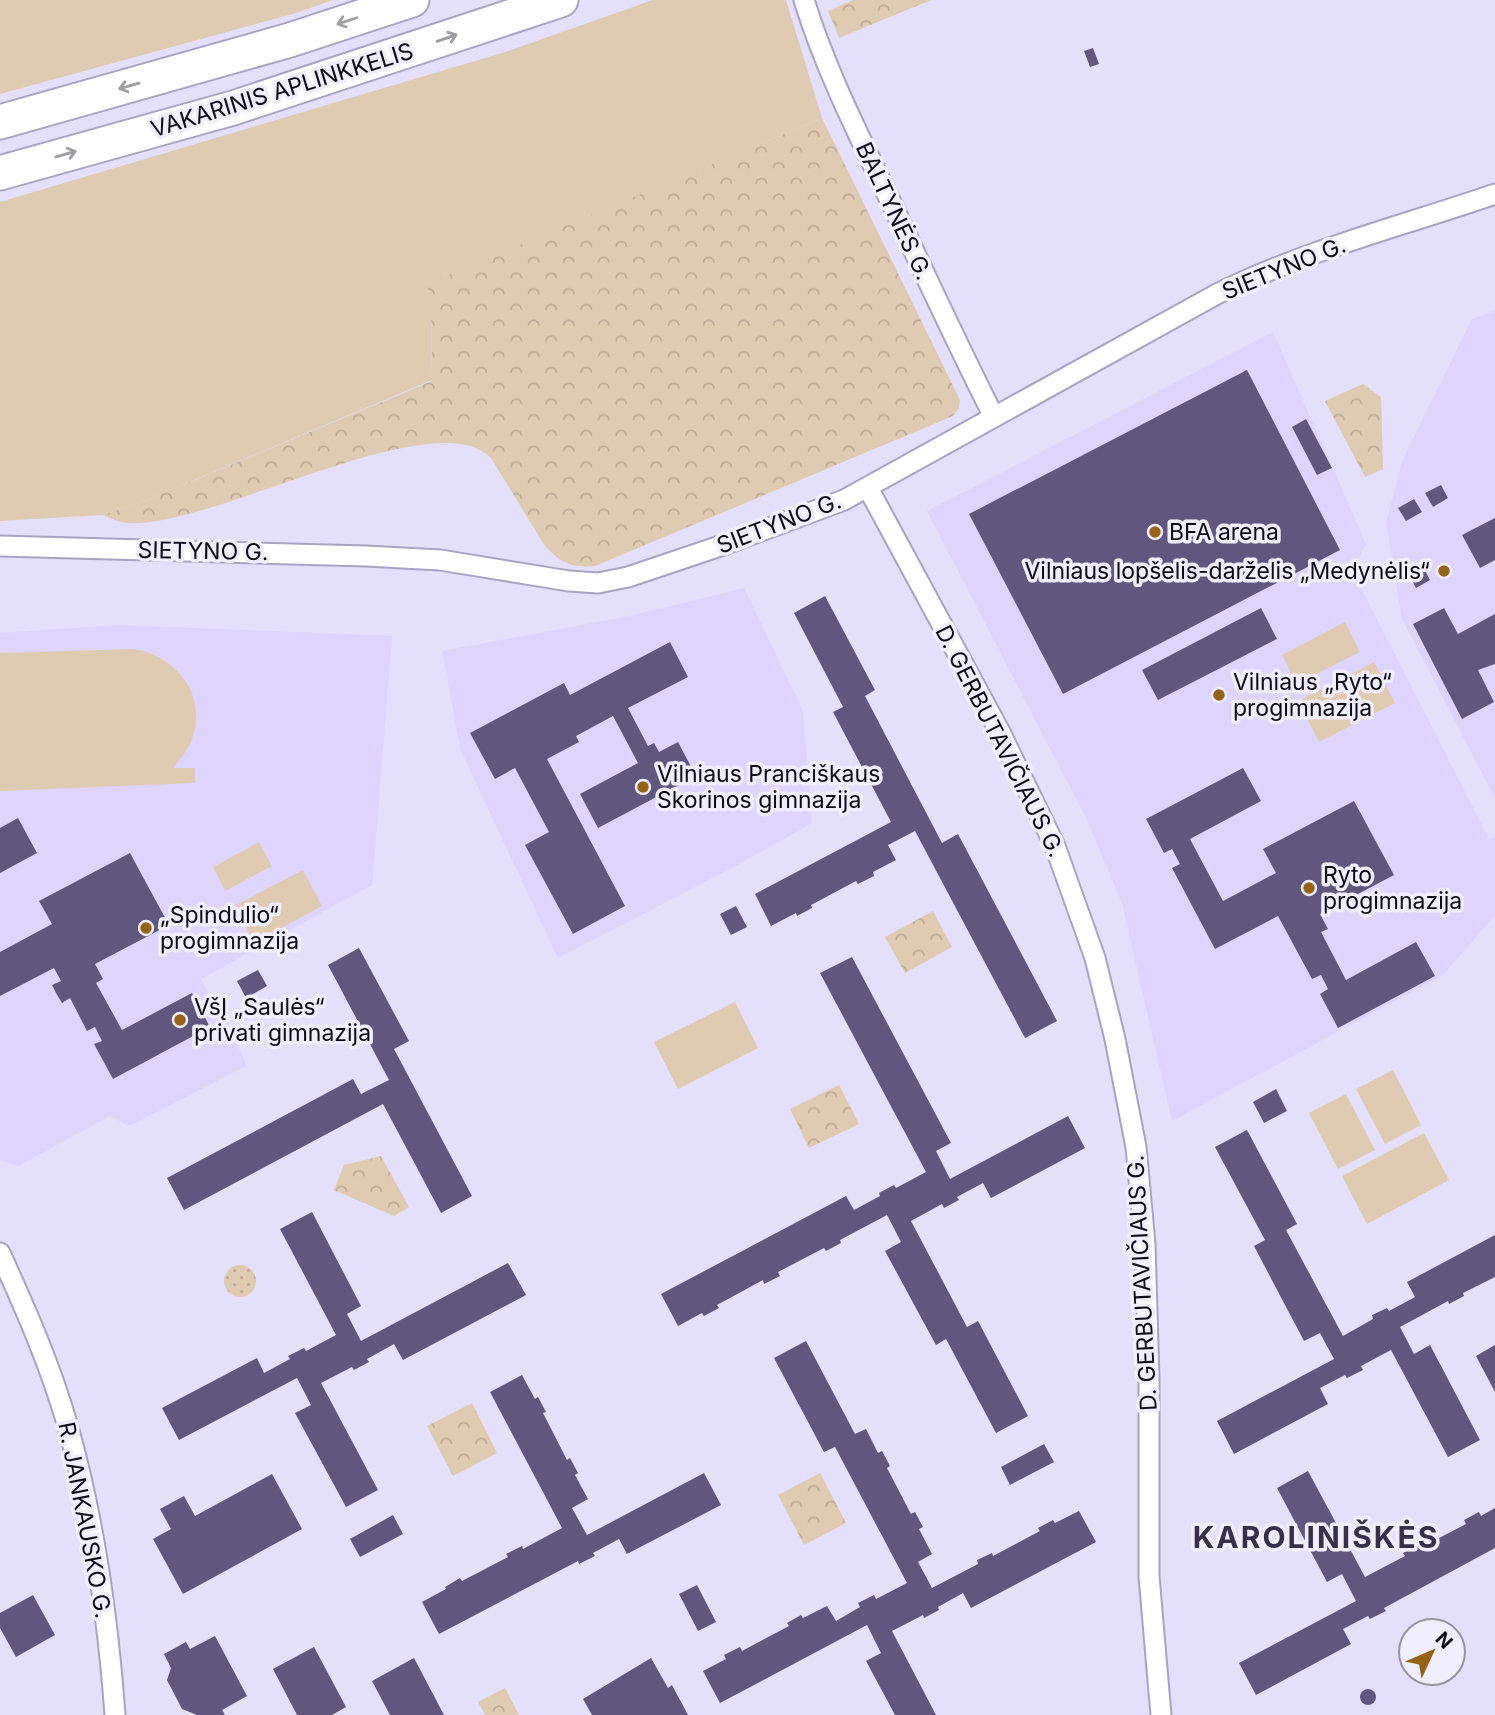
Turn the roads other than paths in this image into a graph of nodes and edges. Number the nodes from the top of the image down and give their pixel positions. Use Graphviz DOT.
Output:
graph roads {
  1 [pos="412,0"];
  2 [pos="561,0"];
  3 [pos="804,0"];
  4 [pos="0,122"];
  5 [pos="0,173"];
  6 [pos="1495,194"];
  7 [pos="994,417"];
  8 [pos="869,488"];
  9 [pos="0,546"];
  10 [pos="0,1254"];
  11 [pos="116,1715"];
  12 [pos="1161,1715"];
  1 -- 4 [label="highway, VAKARINIS APLINKKELIS, one-way"];
  5 -- 2 [label="highway, VAKARINIS APLINKKELIS, one-way"];
  3 -- 7 [label="street, BALTYNĖS G."];
  6 -- 7 [label="street, SIETYNO G."];
  7 -- 8 [label="street, SIETYNO G."];
  8 -- 9 [label="street, SIETYNO G."];
  8 -- 12 [label="street, D. GERBUTAVIČIAUS G."];
  10 -- 11 [label="street, R. JANKAUSKO G."];
}
